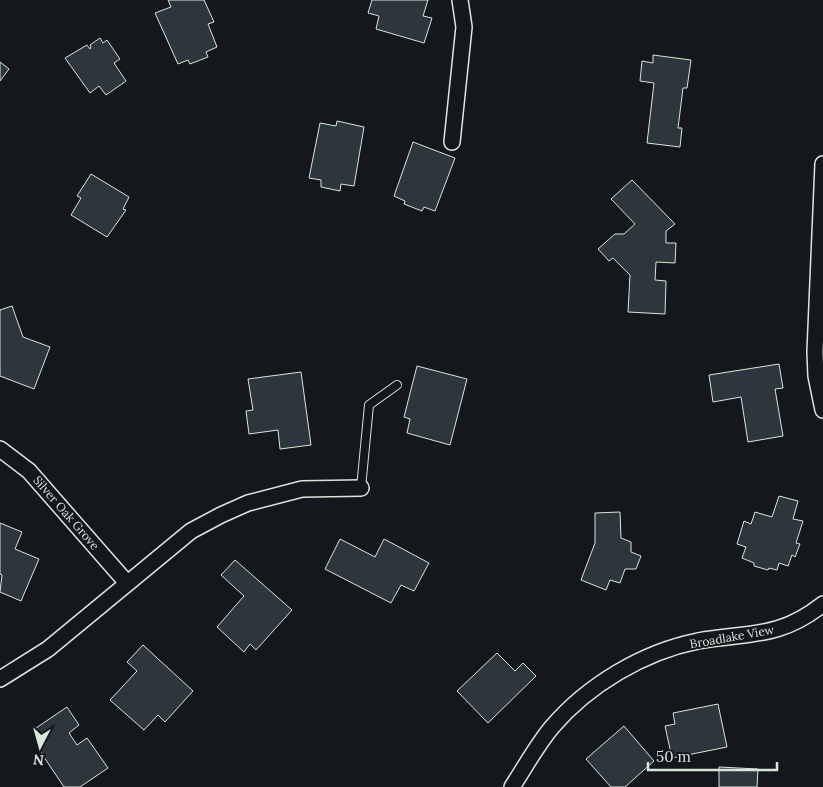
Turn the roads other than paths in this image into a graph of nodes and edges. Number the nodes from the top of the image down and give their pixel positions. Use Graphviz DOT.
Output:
graph roads {
  1 [pos="460,0"];
  2 [pos="452,142"];
  3 [pos="823,164"];
  4 [pos="821,257"];
  5 [pos="397,384"];
  6 [pos="823,410"];
  7 [pos="0,449"];
  8 [pos="361,488"];
  9 [pos="127,583"];
  10 [pos="823,604"];
  11 [pos="0,678"];
  12 [pos="512,787"];
  1 -- 2 [label="street"];
  3 -- 4 [label="street"];
  4 -- 6 [label="street"];
  5 -- 8 [label="lane"];
  7 -- 9 [label="street, Silver Oak Grove"];
  8 -- 9 [label="street"];
  9 -- 11 [label="street"];
  10 -- 12 [label="street, Broadlake View"];
}
